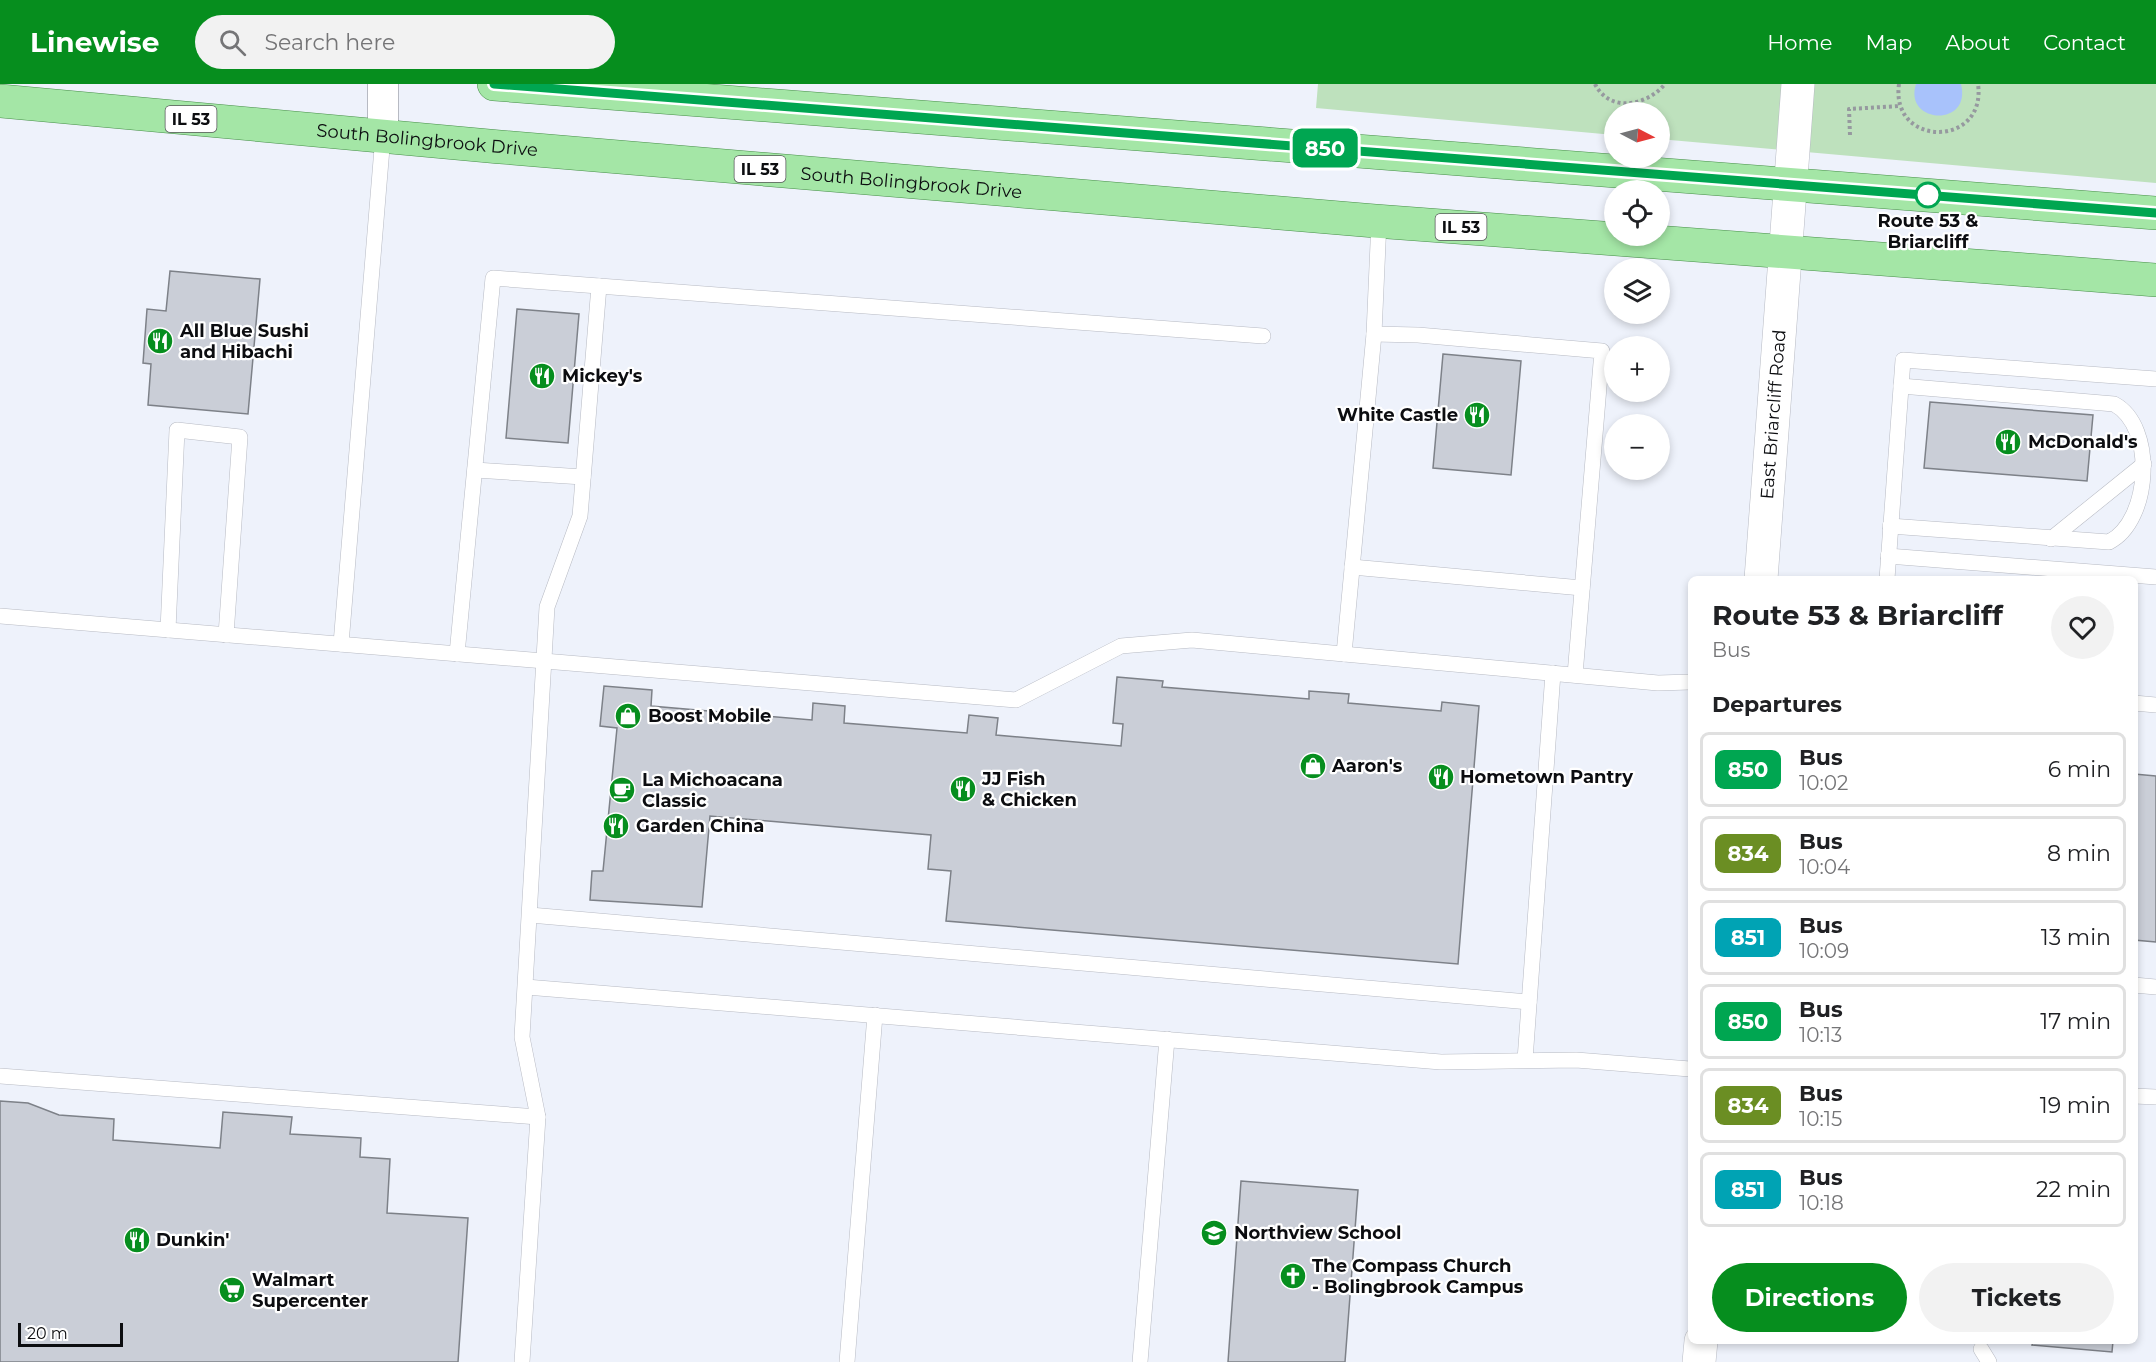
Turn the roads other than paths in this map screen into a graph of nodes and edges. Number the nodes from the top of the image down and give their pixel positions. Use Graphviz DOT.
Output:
graph roads {
  1 [pos="383,84"];
  2 [pos="494,84"];
  3 [pos="1798,84"];
  4 [pos="0,101"];
  5 [pos="383,136"];
  6 [pos="1791,184"];
  7 [pos="2156,213"];
  8 [pos="1378,221"];
  9 [pos="1786,250"];
  10 [pos="2156,280"];
  11 [pos="599,286"];
  12 [pos="1374,334"];
  13 [pos="1263,336"];
  14 [pos="2156,379"];
  15 [pos="1901,386"];
  16 [pos="2144,464"];
  17 [pos="475,470"];
  18 [pos="583,477"];
  19 [pos="1890,526"];
  20 [pos="2051,539"];
  21 [pos="1888,556"];
  22 [pos="1352,567"];
  23 [pos="1761,576"];
  24 [pos="1887,576"];
  25 [pos="2156,577"];
  26 [pos="1582,588"];
  27 [pos="0,616"];
  28 [pos="168,630"];
  29 [pos="226,635"];
  30 [pos="341,644"];
  31 [pos="458,654"];
  32 [pos="1344,654"];
  33 [pos="545,661"];
  34 [pos="1553,673"];
  35 [pos="1575,675"];
  36 [pos="1688,682"];
  37 [pos="2138,703"];
  38 [pos="2156,705"];
  39 [pos="530,915"];
  40 [pos="2138,985"];
  41 [pos="526,987"];
  42 [pos="2156,987"];
  43 [pos="1529,1002"];
  44 [pos="875,1015"];
  45 [pos="1167,1040"];
  46 [pos="1525,1060"];
  47 [pos="1688,1069"];
  48 [pos="0,1076"];
  49 [pos="2138,1096"];
  50 [pos="2156,1097"];
  51 [pos="538,1117"];
  52 [pos="1701,1344"];
  53 [pos="522,1362"];
  54 [pos="847,1362"];
  55 [pos="1140,1362"];
  56 [pos="1700,1362"];
  1 -- 5 [label="street"];
  2 -- 6 [label="main road"];
  3 -- 6 [label="street, East Briarcliff Road"];
  4 -- 5 [label="main road, South Bolingbrook Drive / IL 53"];
  5 -- 8 [label="main road, South Bolingbrook Drive / IL 53"];
  5 -- 30 [label="lane"];
  6 -- 7 [label="main road"];
  6 -- 9 [label="street, East Briarcliff Road"];
  8 -- 9 [label="main road, South Bolingbrook Drive / IL 53"];
  8 -- 12 [label="lane"];
  9 -- 10 [label="main road, IL 53"];
  9 -- 23 [label="street, East Briarcliff Road"];
  11 -- 13 [label="lane"];
  11 -- 17 [label="lane"];
  11 -- 18 [label="lane"];
  12 -- 22 [label="lane"];
  12 -- 26 [label="lane"];
  14 -- 15 [label="lane"];
  15 -- 16 [label="lane"];
  15 -- 19 [label="lane"];
  16 -- 20 [label="lane"];
  16 -- 20 [label="lane"];
  17 -- 18 [label="lane"];
  17 -- 31 [label="lane"];
  18 -- 33 [label="lane"];
  19 -- 20 [label="lane"];
  19 -- 21 [label="lane"];
  21 -- 24 [label="lane"];
  21 -- 25 [label="lane"];
  22 -- 26 [label="lane"];
  22 -- 32 [label="lane"];
  26 -- 35 [label="lane"];
  27 -- 28 [label="lane"];
  28 -- 29 [label="lane"];
  28 -- 29 [label="lane"];
  29 -- 30 [label="lane"];
  30 -- 31 [label="lane"];
  31 -- 33 [label="lane"];
  32 -- 33 [label="lane"];
  32 -- 34 [label="lane"];
  33 -- 39 [label="lane"];
  34 -- 35 [label="lane"];
  34 -- 43 [label="lane"];
  35 -- 36 [label="lane"];
  37 -- 38 [label="lane"];
  39 -- 41 [label="lane"];
  39 -- 43 [label="lane"];
  40 -- 42 [label="lane"];
  41 -- 44 [label="lane"];
  41 -- 51 [label="lane"];
  43 -- 46 [label="lane"];
  44 -- 45 [label="lane"];
  44 -- 54 [label="lane"];
  45 -- 46 [label="lane"];
  45 -- 55 [label="lane"];
  46 -- 47 [label="lane"];
  48 -- 51 [label="lane"];
  49 -- 50 [label="lane"];
  51 -- 53 [label="lane"];
  52 -- 56 [label="street"];
}
